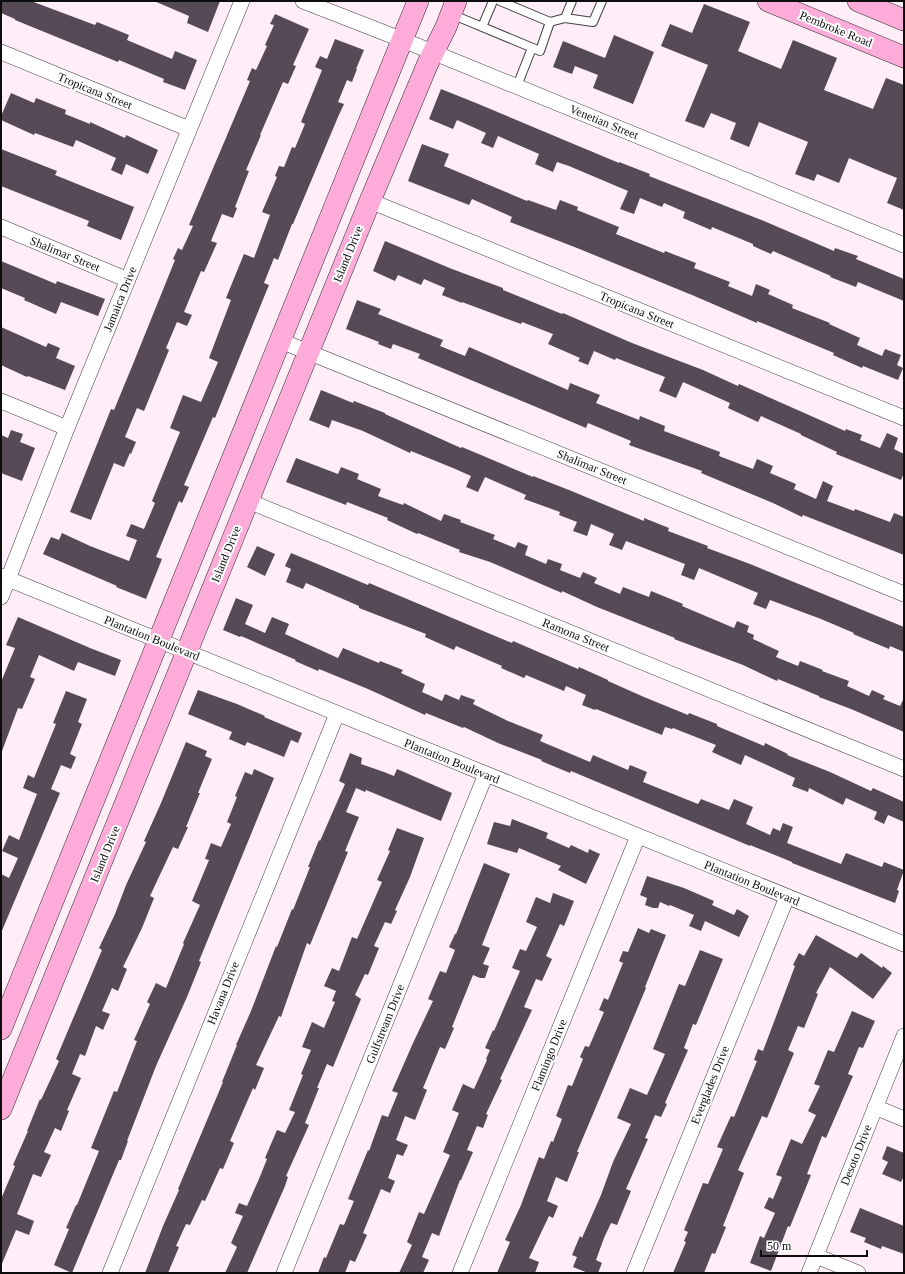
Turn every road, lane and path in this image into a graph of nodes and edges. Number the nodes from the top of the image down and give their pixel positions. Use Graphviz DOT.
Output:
graph roads {
  1 [pos="242,1"];
  2 [pos="303,1"];
  3 [pos="418,1"];
  4 [pos="493,1"];
  5 [pos="500,1"];
  6 [pos="572,1"];
  7 [pos="602,1"];
  8 [pos="768,1"];
  9 [pos="858,1"];
  10 [pos="453,7"];
  11 [pos="565,18"];
  12 [pos="904,20"];
  13 [pos="550,22"];
  14 [pos="482,27"];
  15 [pos="403,40"];
  16 [pos="532,48"];
  17 [pos="1,52"];
  18 [pos="433,52"];
  19 [pos="904,57"];
  20 [pos="517,86"];
  21 [pos="189,129"];
  22 [pos="370,201"];
  23 [pos="1,228"];
  24 [pos="904,245"];
  25 [pos="128,280"];
  26 [pos="281,341"];
  27 [pos="309,352"];
  28 [pos="1,401"];
  29 [pos="904,418"];
  30 [pos="67,428"];
  31 [pos="248,501"];
  32 [pos="5,577"];
  33 [pos="904,594"];
  34 [pos="1,597"];
  35 [pos="160,641"];
  36 [pos="187,652"];
  37 [pos="337,714"];
  38 [pos="904,769"];
  39 [pos="486,774"];
  40 [pos="638,836"];
  41 [pos="787,897"];
  42 [pos="904,944"];
  43 [pos="1,1030"];
  44 [pos="904,1036"];
  45 [pos="875,1107"];
  46 [pos="1,1109"];
  47 [pos="904,1119"];
  48 [pos="816,1256"];
  49 [pos="110,1273"];
  50 [pos="284,1273"];
  51 [pos="460,1273"];
  52 [pos="634,1273"];
  53 [pos="809,1273"];
  54 [pos="858,1273"];
  1 -- 21 [label="street, Jamaica Drive"];
  2 -- 15 [label="street, Venetian Street"];
  3 -- 15 [label="street"];
  4 -- 14 [label="lane"];
  5 -- 13 [label="lane"];
  6 -- 11 [label="lane"];
  7 -- 11 [label="lane"];
  8 -- 19 [label="street, Pembroke Road"];
  9 -- 12 [label="street"];
  10 -- 14 [label="lane"];
  10 -- 18 [label="street, Island Drive"];
  11 -- 13 [label="lane"];
  13 -- 16 [label="lane"];
  14 -- 16 [label="lane"];
  15 -- 18 [label="street, Venetian Street"];
  15 -- 26 [label="street"];
  16 -- 20 [label="lane"];
  17 -- 21 [label="street, Tropicana Street"];
  18 -- 20 [label="street, Venetian Street"];
  18 -- 22 [label="street, Island Drive"];
  20 -- 24 [label="street, Venetian Street"];
  21 -- 25 [label="street, Jamaica Drive"];
  22 -- 27 [label="street, Island Drive"];
  22 -- 29 [label="street, Tropicana Street"];
  23 -- 25 [label="street, Shalimar Street"];
  25 -- 30 [label="street, Jamaica Drive"];
  26 -- 27 [label="street, Shalimar Street"];
  26 -- 35 [label="street"];
  27 -- 31 [label="street, Island Drive"];
  27 -- 33 [label="street, Shalimar Street"];
  28 -- 30 [label="street"];
  30 -- 32 [label="street, Jamaica Drive"];
  31 -- 36 [label="street, Island Drive"];
  31 -- 38 [label="street, Ramona Street"];
  32 -- 34 [label="street, Jamaica Drive"];
  32 -- 35 [label="street, Plantation Boulevard"];
  35 -- 36 [label="street, Plantation Boulevard"];
  35 -- 43 [label="street"];
  36 -- 37 [label="street, Plantation Boulevard"];
  36 -- 46 [label="street, Island Drive"];
  37 -- 39 [label="street, Plantation Boulevard"];
  37 -- 49 [label="street, Havana Drive"];
  39 -- 40 [label="street, Plantation Boulevard"];
  39 -- 50 [label="street, Gulfstream Drive"];
  40 -- 41 [label="street, Plantation Boulevard"];
  40 -- 51 [label="street, Flamingo Drive"];
  41 -- 42 [label="street, Plantation Boulevard"];
  41 -- 52 [label="street, Everglades Drive"];
  44 -- 45 [label="street, Desoto Drive"];
  45 -- 47 [label="street"];
  45 -- 48 [label="street, Desoto Drive"];
  48 -- 53 [label="street, Desoto Drive"];
  48 -- 54 [label="street"];
}
